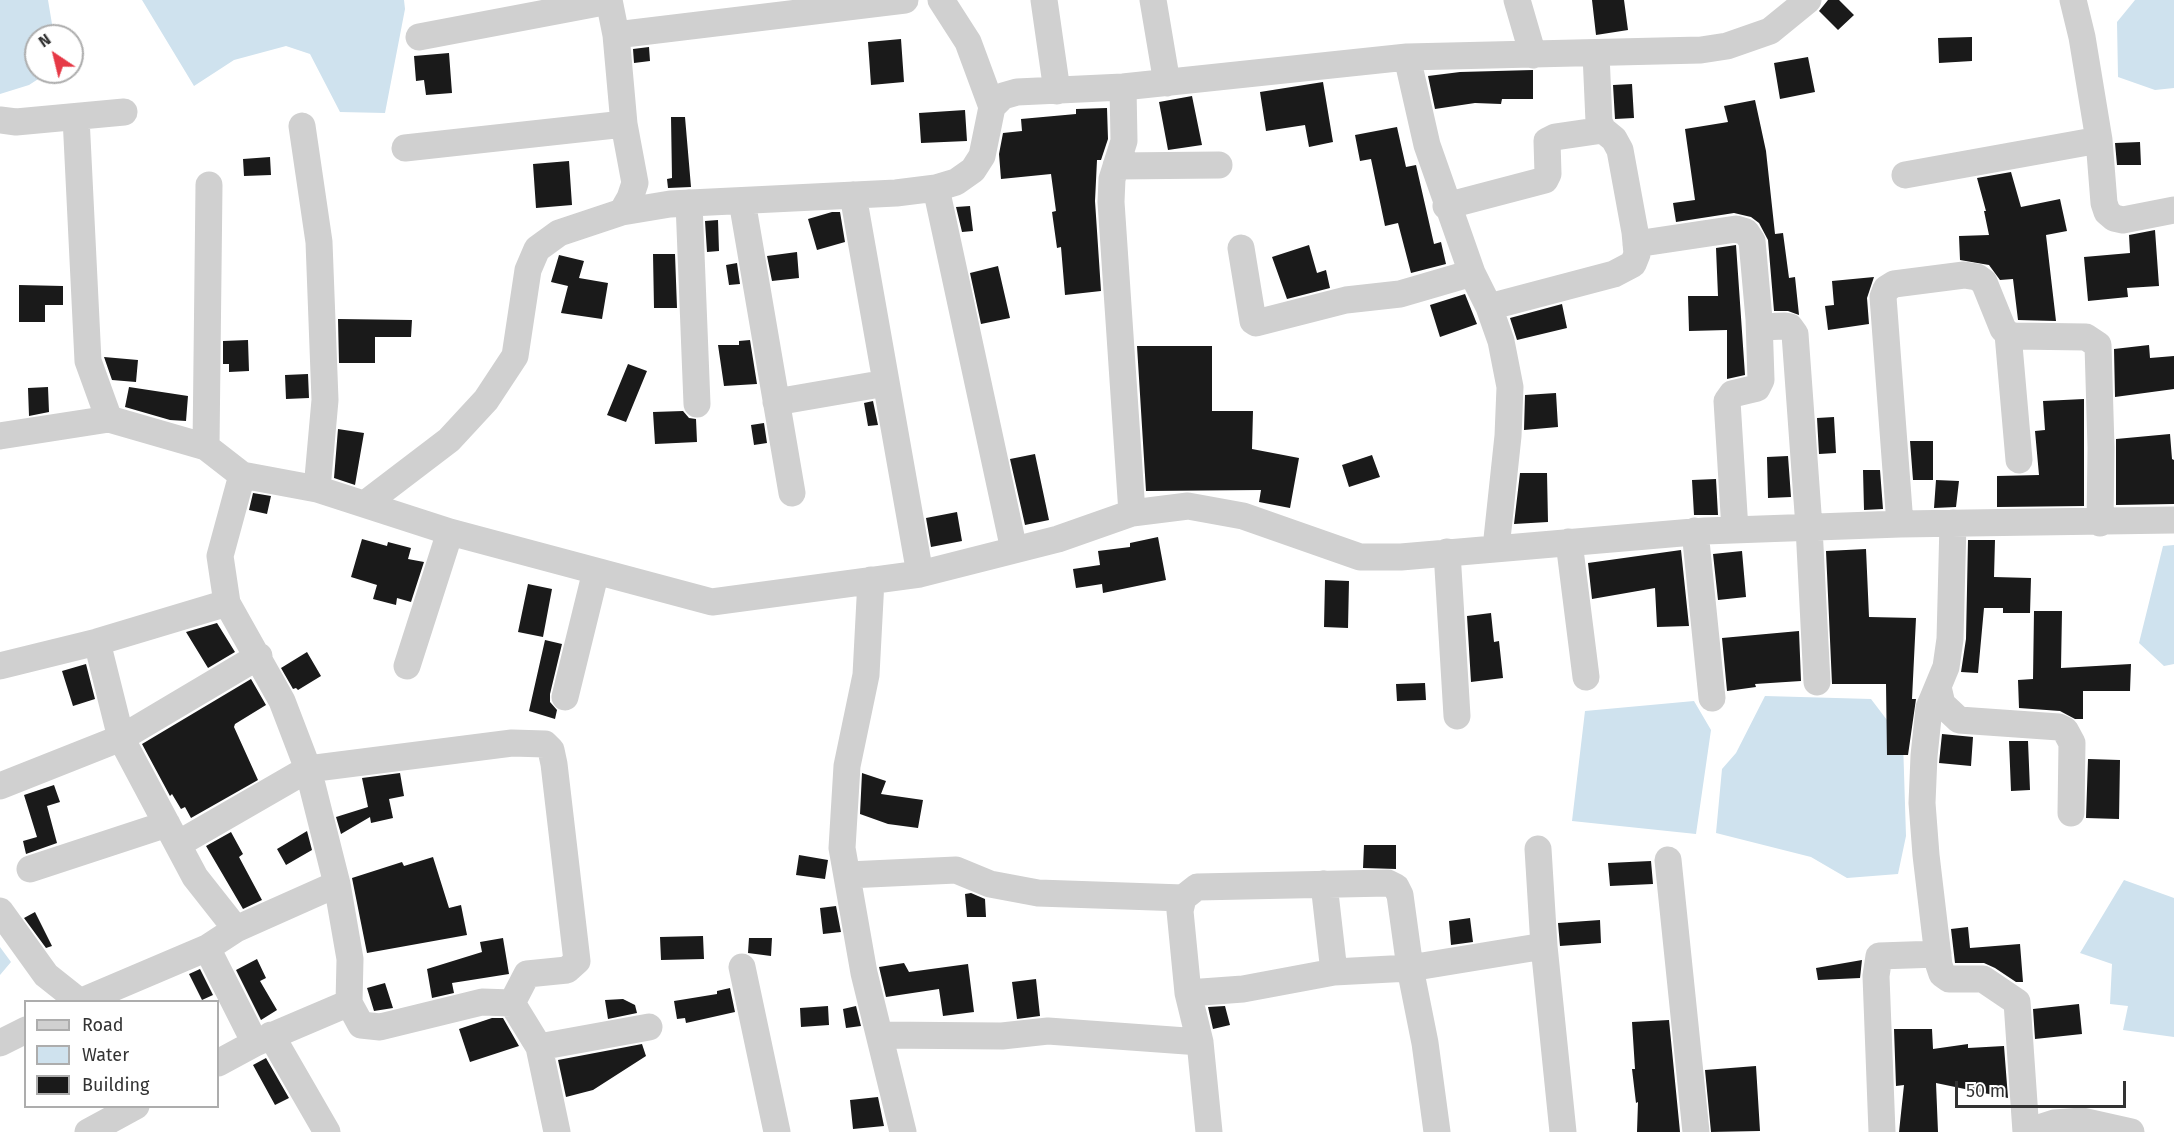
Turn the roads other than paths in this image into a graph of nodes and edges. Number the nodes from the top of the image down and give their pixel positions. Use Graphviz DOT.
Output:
graph roads {
  1 [pos="609,0"];
  2 [pos="905,0"];
  3 [pos="941,0"];
  4 [pos="1044,0"];
  5 [pos="1153,0"];
  6 [pos="1517,0"];
  7 [pos="1808,0"];
  8 [pos="2073,0"];
  9 [pos="616,35"];
  10 [pos="419,37"];
  11 [pos="1596,54"];
  12 [pos="1533,55"];
  13 [pos="1407,57"];
  14 [pos="1167,83"];
  15 [pos="1123,87"];
  16 [pos="1057,91"];
  17 [pos="992,107"];
  18 [pos="124,112"];
  19 [pos="76,117"];
  20 [pos="0,120"];
  21 [pos="624,124"];
  22 [pos="302,126"];
  23 [pos="1603,130"];
  24 [pos="2099,141"];
  25 [pos="405,147"];
  26 [pos="1219,165"];
  27 [pos="1116,166"];
  28 [pos="1905,175"];
  29 [pos="209,185"];
  30 [pos="936,188"];
  31 [pos="854,195"];
  32 [pos="742,201"];
  33 [pos="689,203"];
  34 [pos="1446,206"];
  35 [pos="2174,210"];
  36 [pos="622,212"];
  37 [pos="1636,244"];
  38 [pos="1241,248"];
  39 [pos="1472,273"];
  40 [pos="1489,307"];
  41 [pos="1760,327"];
  42 [pos="2008,334"];
  43 [pos="886,383"];
  44 [pos="776,402"];
  45 [pos="697,404"];
  46 [pos="109,419"];
  47 [pos="0,436"];
  48 [pos="206,447"];
  49 [pos="2019,460"];
  50 [pos="242,475"];
  51 [pos="317,489"];
  52 [pos="792,493"];
  53 [pos="365,504"];
  54 [pos="1132,513"];
  55 [pos="2174,520"];
  56 [pos="1953,523"];
  57 [pos="2100,523"];
  58 [pos="1900,524"];
  59 [pos="1809,527"];
  60 [pos="1735,530"];
  61 [pos="1695,531"];
  62 [pos="450,532"];
  63 [pos="1569,542"];
  64 [pos="1496,548"];
  65 [pos="1014,550"];
  66 [pos="1448,552"];
  67 [pos="596,571"];
  68 [pos="920,573"];
  69 [pos="871,580"];
  70 [pos="227,603"];
  71 [pos="97,642"];
  72 [pos="259,656"];
  73 [pos="0,666"];
  74 [pos="407,666"];
  75 [pos="1586,677"];
  76 [pos="1816,682"];
  77 [pos="1938,687"];
  78 [pos="565,697"];
  79 [pos="1712,698"];
  80 [pos="1457,716"];
  81 [pos="121,738"];
  82 [pos="308,769"];
  83 [pos="0,786"];
  84 [pos="2071,813"];
  85 [pos="172,834"];
  86 [pos="1538,849"];
  87 [pos="1668,860"];
  88 [pos="30,869"];
  89 [pos="848,875"];
  90 [pos="337,884"];
  91 [pos="1324,884"];
  92 [pos="1183,898"];
  93 [pos="0,912"];
  94 [pos="236,929"];
  95 [pos="1544,946"];
  96 [pos="207,948"];
  97 [pos="1938,954"];
  98 [pos="742,967"];
  99 [pos="1410,968"];
  100 [pos="1334,972"];
  101 [pos="1188,993"];
  102 [pos="77,1000"];
  103 [pos="85,1000"];
  104 [pos="349,1003"];
  105 [pos="512,1003"];
  106 [pos="649,1027"];
  107 [pos="24,1031"];
  108 [pos="880,1035"];
  109 [pos="263,1039"];
  110 [pos="1200,1041"];
  111 [pos="0,1043"];
  112 [pos="539,1047"];
  113 [pos="219,1062"];
  114 [pos="134,1108"];
  115 [pos="2100,1128"];
  116 [pos="325,1131"];
  117 [pos="88,1132"];
  118 [pos="557,1132"];
  119 [pos="777,1132"];
  120 [pos="903,1132"];
  121 [pos="1209,1132"];
  122 [pos="1437,1132"];
  123 [pos="1563,1132"];
  124 [pos="1696,1132"];
  125 [pos="1882,1132"];
  126 [pos="2026,1132"];
  127 [pos="2132,1132"];
  1 -- 9 [label="street"];
  1 -- 10 [label="street"];
  2 -- 9 [label="street"];
  3 -- 17 [label="street"];
  4 -- 16 [label="street"];
  5 -- 14 [label="street"];
  6 -- 12 [label="street"];
  7 -- 11 [label="street"];
  8 -- 24 [label="street"];
  9 -- 21 [label="street"];
  11 -- 12 [label="street"];
  11 -- 23 [label="street"];
  12 -- 13 [label="street"];
  13 -- 14 [label="street"];
  13 -- 34 [label="street"];
  14 -- 15 [label="street"];
  15 -- 16 [label="street"];
  15 -- 27 [label="street"];
  16 -- 17 [label="street"];
  17 -- 30 [label="street"];
  18 -- 19 [label="street"];
  19 -- 20 [label="street"];
  19 -- 46 [label="street"];
  21 -- 25 [label="street"];
  21 -- 36 [label="street"];
  22 -- 51 [label="street"];
  23 -- 34 [label="street"];
  23 -- 37 [label="street"];
  24 -- 28 [label="street"];
  24 -- 35 [label="street"];
  26 -- 27 [label="street"];
  27 -- 54 [label="street"];
  29 -- 48 [label="street"];
  30 -- 31 [label="street"];
  30 -- 65 [label="street"];
  31 -- 32 [label="street"];
  31 -- 43 [label="street"];
  32 -- 33 [label="street"];
  32 -- 44 [label="street"];
  33 -- 36 [label="street"];
  33 -- 45 [label="street"];
  34 -- 39 [label="street"];
  36 -- 53 [label="street"];
  37 -- 40 [label="street"];
  37 -- 41 [label="street"];
  38 -- 39 [label="street"];
  39 -- 40 [label="street"];
  40 -- 64 [label="street"];
  41 -- 59 [label="street"];
  41 -- 60 [label="street"];
  42 -- 49 [label="street"];
  42 -- 57 [label="street"];
  42 -- 58 [label="street"];
  43 -- 44 [label="street"];
  43 -- 68 [label="street"];
  44 -- 52 [label="street"];
  46 -- 47 [label="street"];
  46 -- 48 [label="street"];
  48 -- 50 [label="street"];
  50 -- 51 [label="street"];
  50 -- 70 [label="street"];
  51 -- 53 [label="street"];
  53 -- 62 [label="street"];
  54 -- 65 [label="street"];
  54 -- 66 [label="street"];
  55 -- 57 [label="street"];
  56 -- 57 [label="street"];
  56 -- 58 [label="street"];
  56 -- 77 [label="street"];
  58 -- 59 [label="street"];
  59 -- 60 [label="street"];
  59 -- 76 [label="street"];
  60 -- 61 [label="street"];
  61 -- 63 [label="street"];
  61 -- 79 [label="street"];
  62 -- 67 [label="street"];
  62 -- 74 [label="street"];
  63 -- 64 [label="street"];
  63 -- 75 [label="street"];
  64 -- 66 [label="street"];
  65 -- 68 [label="street"];
  66 -- 80 [label="street"];
  67 -- 69 [label="street"];
  67 -- 78 [label="street"];
  68 -- 69 [label="street"];
  69 -- 89 [label="street"];
  70 -- 71 [label="street"];
  70 -- 72 [label="street"];
  71 -- 73 [label="street"];
  71 -- 81 [label="street"];
  72 -- 81 [label="street"];
  72 -- 82 [label="street"];
  77 -- 84 [label="street"];
  77 -- 97 [label="street"];
  81 -- 83 [label="street"];
  81 -- 85 [label="street"];
  82 -- 85 [label="street"];
  82 -- 90 [label="street"];
  82 -- 105 [label="street"];
  85 -- 88 [label="street"];
  85 -- 94 [label="street"];
  86 -- 95 [label="street"];
  87 -- 124 [label="street"];
  89 -- 92 [label="street"];
  89 -- 108 [label="street"];
  90 -- 94 [label="street"];
  90 -- 104 [label="street"];
  91 -- 92 [label="street"];
  91 -- 99 [label="street"];
  91 -- 100 [label="street"];
  92 -- 101 [label="street"];
  93 -- 102 [label="street"];
  94 -- 96 [label="street"];
  95 -- 99 [label="street"];
  95 -- 123 [label="street"];
  96 -- 103 [label="street"];
  96 -- 109 [label="street"];
  97 -- 125 [label="street"];
  97 -- 126 [label="street"];
  98 -- 119 [label="street"];
  99 -- 100 [label="street"];
  99 -- 122 [label="street"];
  100 -- 101 [label="street"];
  101 -- 110 [label="street"];
  104 -- 105 [label="street"];
  104 -- 109 [label="street"];
  105 -- 112 [label="street"];
  106 -- 112 [label="street"];
  107 -- 111 [label="street"];
  108 -- 110 [label="street"];
  108 -- 120 [label="street"];
  109 -- 113 [label="street"];
  109 -- 116 [label="street"];
  110 -- 121 [label="street"];
  112 -- 118 [label="street"];
  114 -- 117 [label="street"];
  115 -- 126 [label="street"];
  115 -- 127 [label="street"];
}
